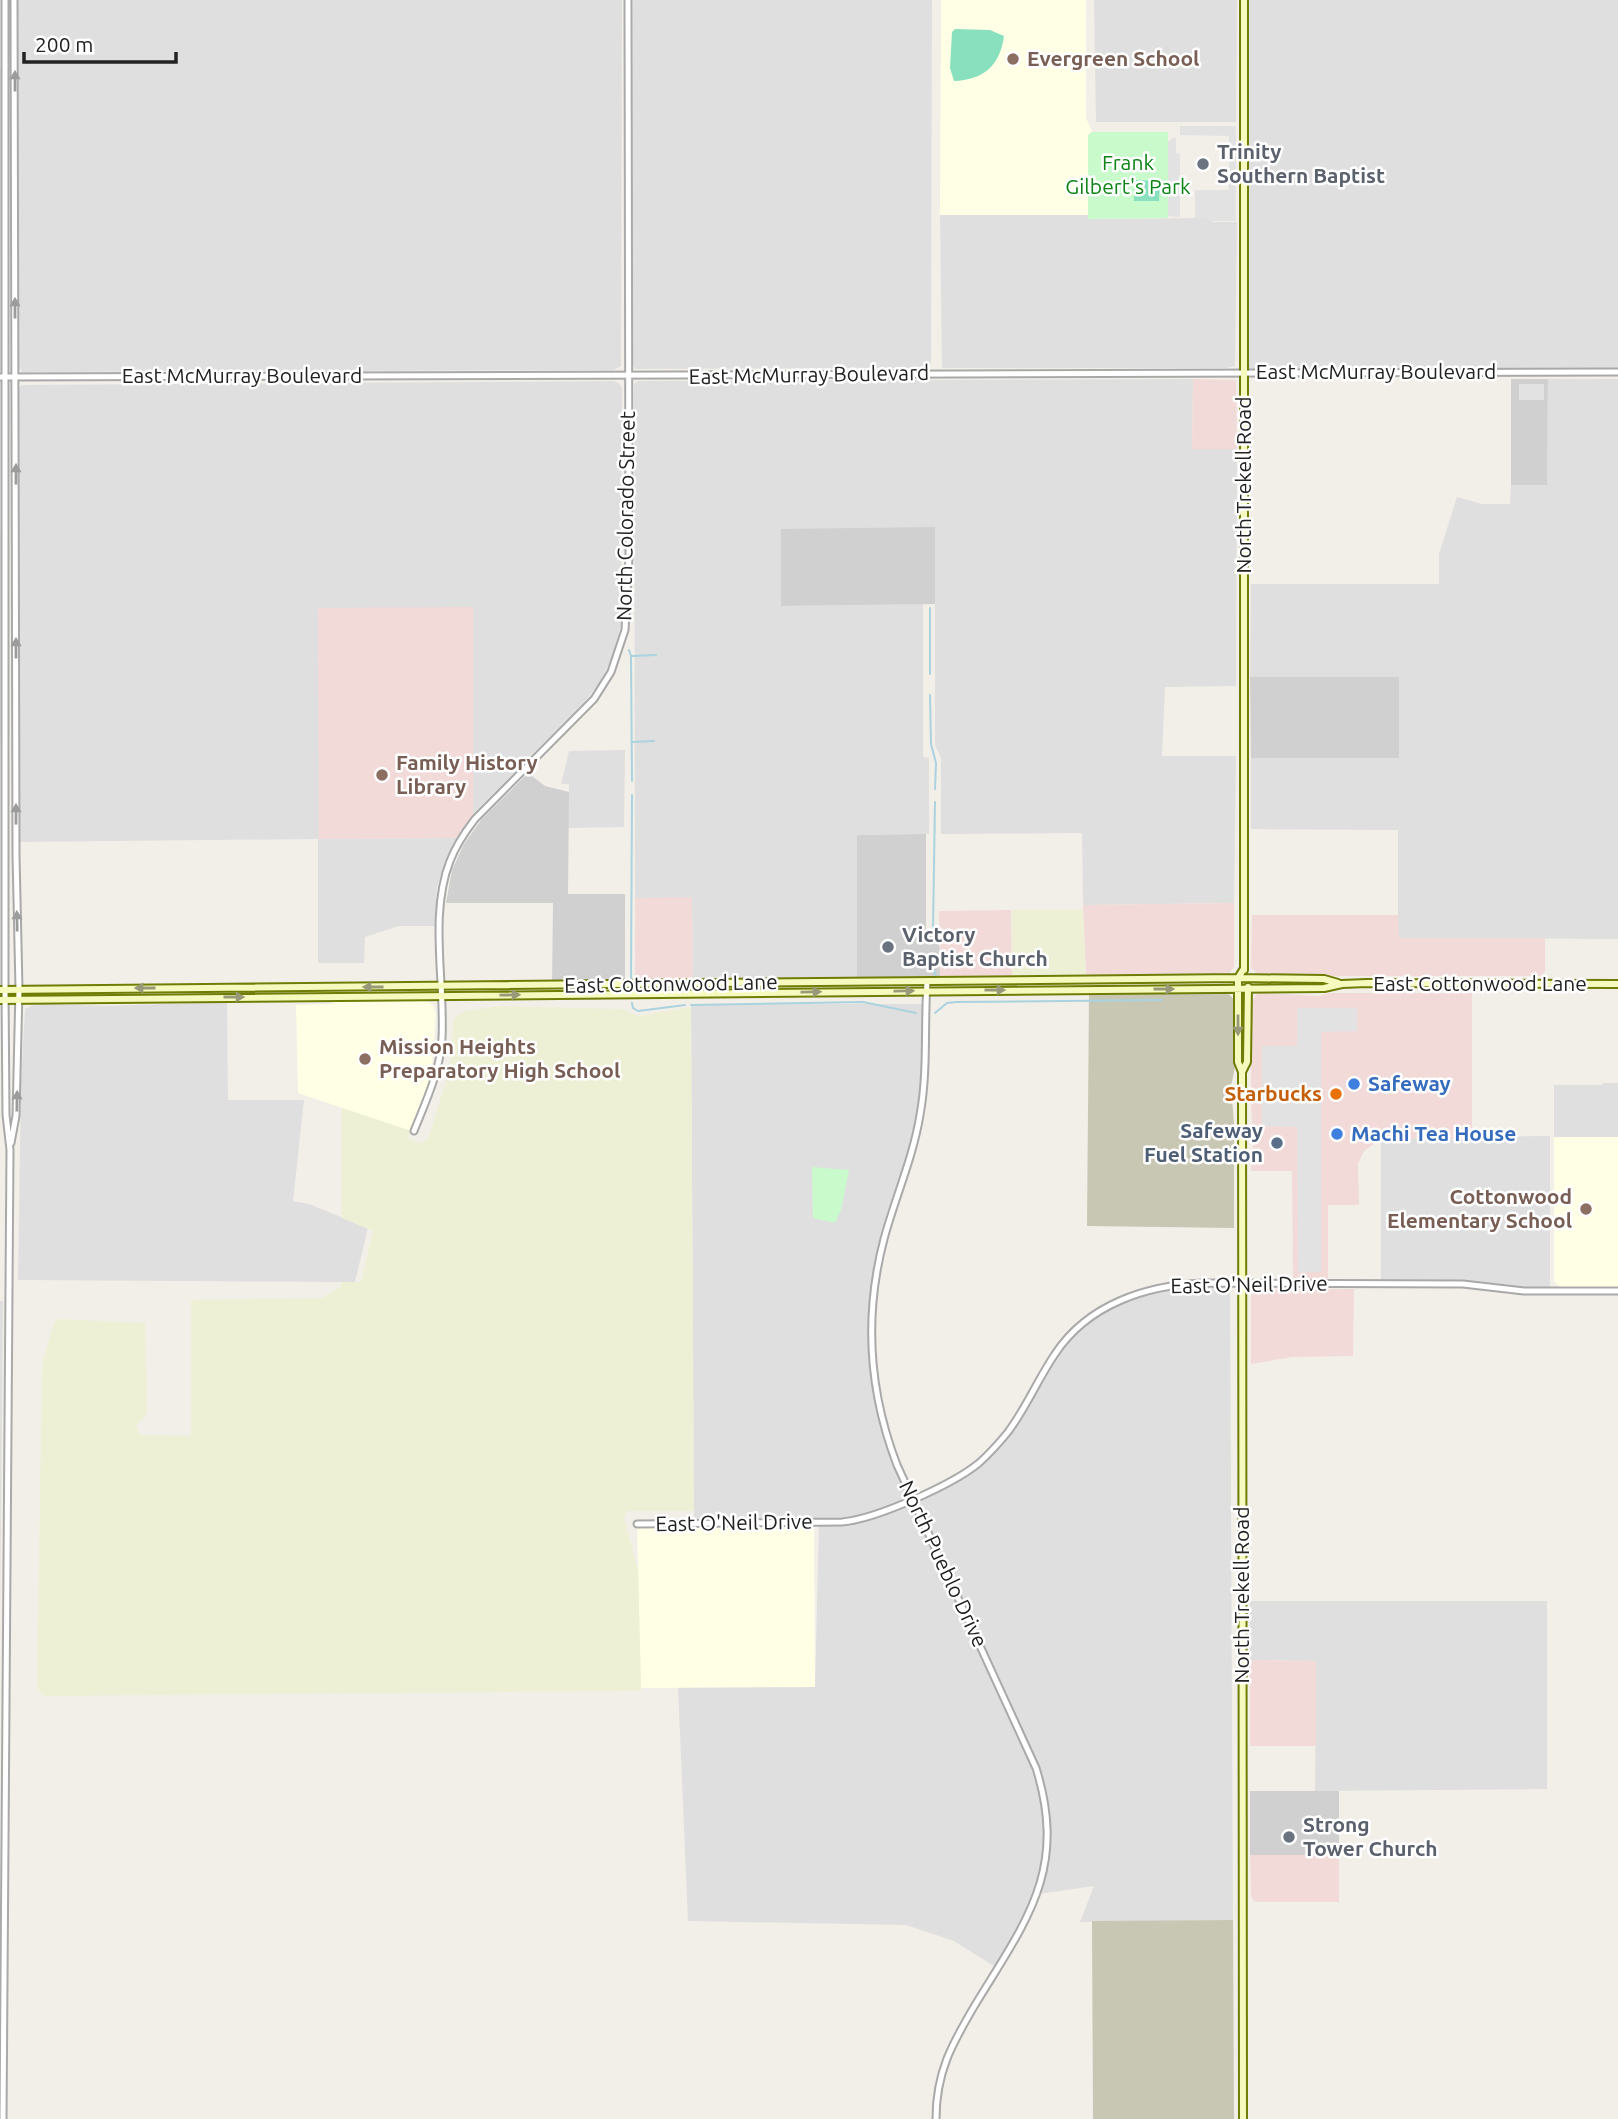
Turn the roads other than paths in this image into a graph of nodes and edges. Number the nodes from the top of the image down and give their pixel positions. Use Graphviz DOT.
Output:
graph roads {
  1 [pos="5,0"];
  2 [pos="14,0"];
  3 [pos="628,0"];
  4 [pos="1244,0"];
  5 [pos="1244,372"];
  6 [pos="1618,372"];
  7 [pos="628,375"];
  8 [pos="15,376"];
  9 [pos="3,377"];
  10 [pos="1243,970"];
  11 [pos="1238,978"];
  12 [pos="1247,978"];
  13 [pos="1130,979"];
  14 [pos="927,982"];
  15 [pos="1342,984"];
  16 [pos="1618,984"];
  17 [pos="441,987"];
  18 [pos="1248,988"];
  19 [pos="3,989"];
  20 [pos="19,989"];
  21 [pos="1130,989"];
  22 [pos="1238,989"];
  23 [pos="926,991"];
  24 [pos="441,996"];
  25 [pos="18,998"];
  26 [pos="3,1000"];
  27 [pos="1242,1072"];
  28 [pos="414,1132"];
  29 [pos="10,1150"];
  30 [pos="1242,1284"];
  31 [pos="1618,1292"];
  32 [pos="912,1499"];
  33 [pos="637,1524"];
  34 [pos="3,1603"];
  35 [pos="3,2119"];
  36 [pos="936,2119"];
  37 [pos="1243,2119"];
  1 -- 9 [label="street"];
  8 -- 2 [label="street, one-way"];
  3 -- 7 [label="street, North Colorado Street"];
  4 -- 5 [label="main road, North Trekell Road"];
  5 -- 6 [label="street, East McMurray Boulevard"];
  5 -- 7 [label="street, East McMurray Boulevard"];
  5 -- 10 [label="main road, North Trekell Road"];
  7 -- 8 [label="street, East McMurray Boulevard"];
  7 -- 17 [label="street, North Colorado Street"];
  8 -- 9 [label="street, East McMurray Boulevard"];
  20 -- 8 [label="street, one-way"];
  9 -- 19 [label="street"];
  10 -- 11 [label="main road"];
  10 -- 12 [label="main road, North Trekell Road"];
  11 -- 12 [label="main road, East Cottonwood Lane"];
  11 -- 13 [label="main road, East Cottonwood Lane"];
  11 -- 22 [label="main road, North Trekell Road"];
  12 -- 15 [label="main road, East Cottonwood Lane"];
  12 -- 18 [label="main road, North Trekell Road"];
  13 -- 14 [label="main road, East Cottonwood Lane"];
  13 -- 21 [label="main road"];
  14 -- 17 [label="main road, East Cottonwood Lane"];
  14 -- 23 [label="street, North Pueblo Drive"];
  15 -- 16 [label="main road, East Cottonwood Lane"];
  15 -- 18 [label="main road, East Cottonwood Lane"];
  17 -- 20 [label="main road, East Cottonwood Lane, one-way"];
  17 -- 24 [label="street, North Colorado Street"];
  18 -- 22 [label="main road, East Cottonwood Lane"];
  18 -- 27 [label="main road, North Trekell Road"];
  19 -- 20 [label="main road, East Cottonwood Lane"];
  19 -- 26 [label="street"];
  20 -- 25 [label="street"];
  21 -- 22 [label="main road, East Cottonwood Lane, one-way"];
  23 -- 21 [label="main road, East Cottonwood Lane, one-way"];
  22 -- 27 [label="main road, North Trekell Road, one-way"];
  24 -- 23 [label="main road, East Cottonwood Lane, one-way"];
  23 -- 32 [label="street, North Pueblo Drive"];
  25 -- 24 [label="main road, East Cottonwood Lane, one-way"];
  24 -- 28 [label="street, North Colorado Street"];
  25 -- 26 [label="main road, East Cottonwood Lane"];
  29 -- 25 [label="street, one-way"];
  26 -- 29 [label="street"];
  27 -- 30 [label="main road, North Trekell Road"];
  29 -- 34 [label="street"];
  30 -- 31 [label="street, East O'Neil Drive"];
  30 -- 32 [label="street, East O'Neil Drive"];
  30 -- 37 [label="main road, North Trekell Road"];
  32 -- 33 [label="street, East O'Neil Drive"];
  32 -- 36 [label="street, North Pueblo Drive"];
  34 -- 35 [label="street"];
}
